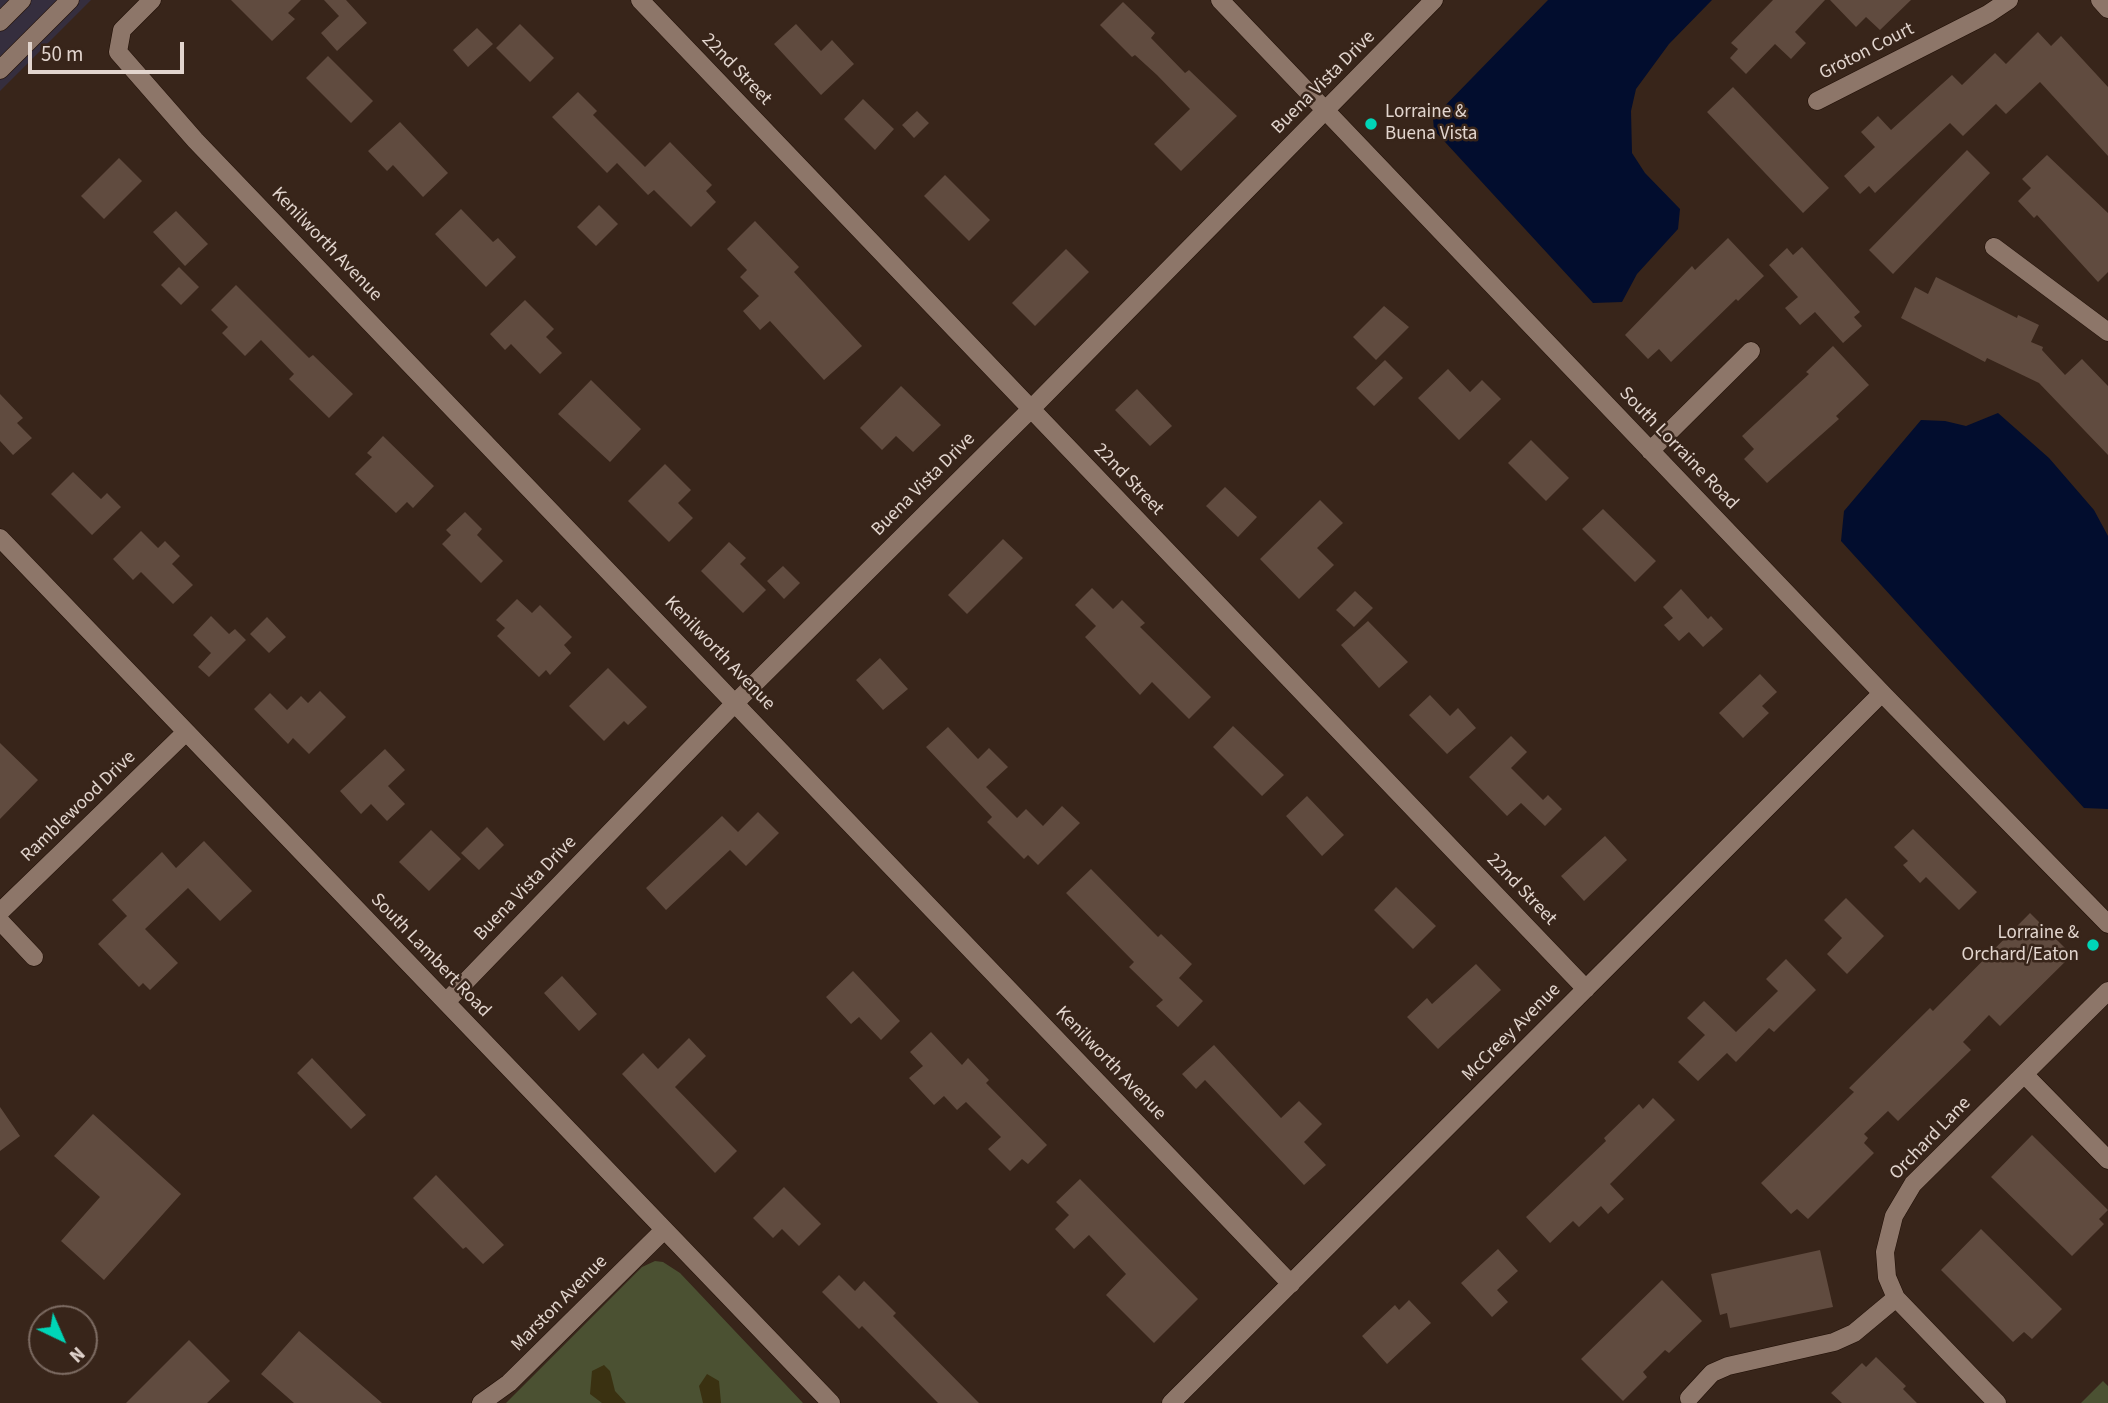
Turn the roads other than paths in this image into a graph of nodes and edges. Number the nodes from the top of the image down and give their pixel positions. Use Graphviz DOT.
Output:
graph roads {
  1 [pos="22,0"];
  2 [pos="70,0"];
  3 [pos="152,0"];
  4 [pos="640,0"];
  5 [pos="1220,0"];
  6 [pos="1434,0"];
  7 [pos="2009,0"];
  8 [pos="2099,0"];
  9 [pos="2108,9"];
  10 [pos="0,22"];
  11 [pos="0,70"];
  12 [pos="1817,101"];
  13 [pos="1326,111"];
  14 [pos="1994,247"];
  15 [pos="2108,332"];
  16 [pos="1751,351"];
  17 [pos="1031,409"];
  18 [pos="1650,451"];
  19 [pos="0,538"];
  20 [pos="1882,693"];
  21 [pos="736,702"];
  22 [pos="186,732"];
  23 [pos="0,912"];
  24 [pos="0,921"];
  25 [pos="2108,924"];
  26 [pos="34,957"];
  27 [pos="1586,989"];
  28 [pos="2108,991"];
  29 [pos="446,1002"];
  30 [pos="2024,1074"];
  31 [pos="2108,1160"];
  32 [pos="664,1230"];
  33 [pos="1290,1284"];
  34 [pos="1896,1298"];
  35 [pos="1689,1398"];
  36 [pos="481,1403"];
  37 [pos="831,1403"];
  38 [pos="1171,1403"];
  39 [pos="1997,1403"];
  1 -- 10 [label="street"];
  2 -- 11 [label="street"];
  3 -- 21 [label="street, Kenilworth Avenue"];
  4 -- 17 [label="street, 22nd Street"];
  5 -- 13 [label="street, South Lorraine Road"];
  6 -- 13 [label="street, Buena Vista Drive"];
  7 -- 12 [label="street, Groton Court"];
  8 -- 9 [label="street"];
  13 -- 17 [label="street, Buena Vista Drive"];
  13 -- 18 [label="street, South Lorraine Road"];
  14 -- 15 [label="street"];
  16 -- 18 [label="street"];
  17 -- 21 [label="street, Buena Vista Drive"];
  17 -- 27 [label="street, 22nd Street"];
  18 -- 20 [label="street, South Lorraine Road"];
  19 -- 22 [label="street, South Lambert Road"];
  20 -- 25 [label="street, South Lorraine Road"];
  20 -- 27 [label="street, McCreey Avenue"];
  21 -- 29 [label="street, Buena Vista Drive"];
  21 -- 33 [label="street, Kenilworth Avenue"];
  22 -- 23 [label="street, Ramblewood Drive"];
  22 -- 29 [label="street, South Lambert Road"];
  24 -- 26 [label="street"];
  27 -- 33 [label="street, McCreey Avenue"];
  28 -- 30 [label="street, Orchard Lane"];
  29 -- 32 [label="street, South Lambert Road"];
  30 -- 31 [label="street"];
  30 -- 34 [label="street, Orchard Lane"];
  32 -- 36 [label="street, Marston Avenue"];
  32 -- 37 [label="street, South Lambert Road"];
  33 -- 38 [label="street, McCreey Avenue"];
  34 -- 35 [label="street"];
  34 -- 39 [label="street, Orchard Lane"];
}
